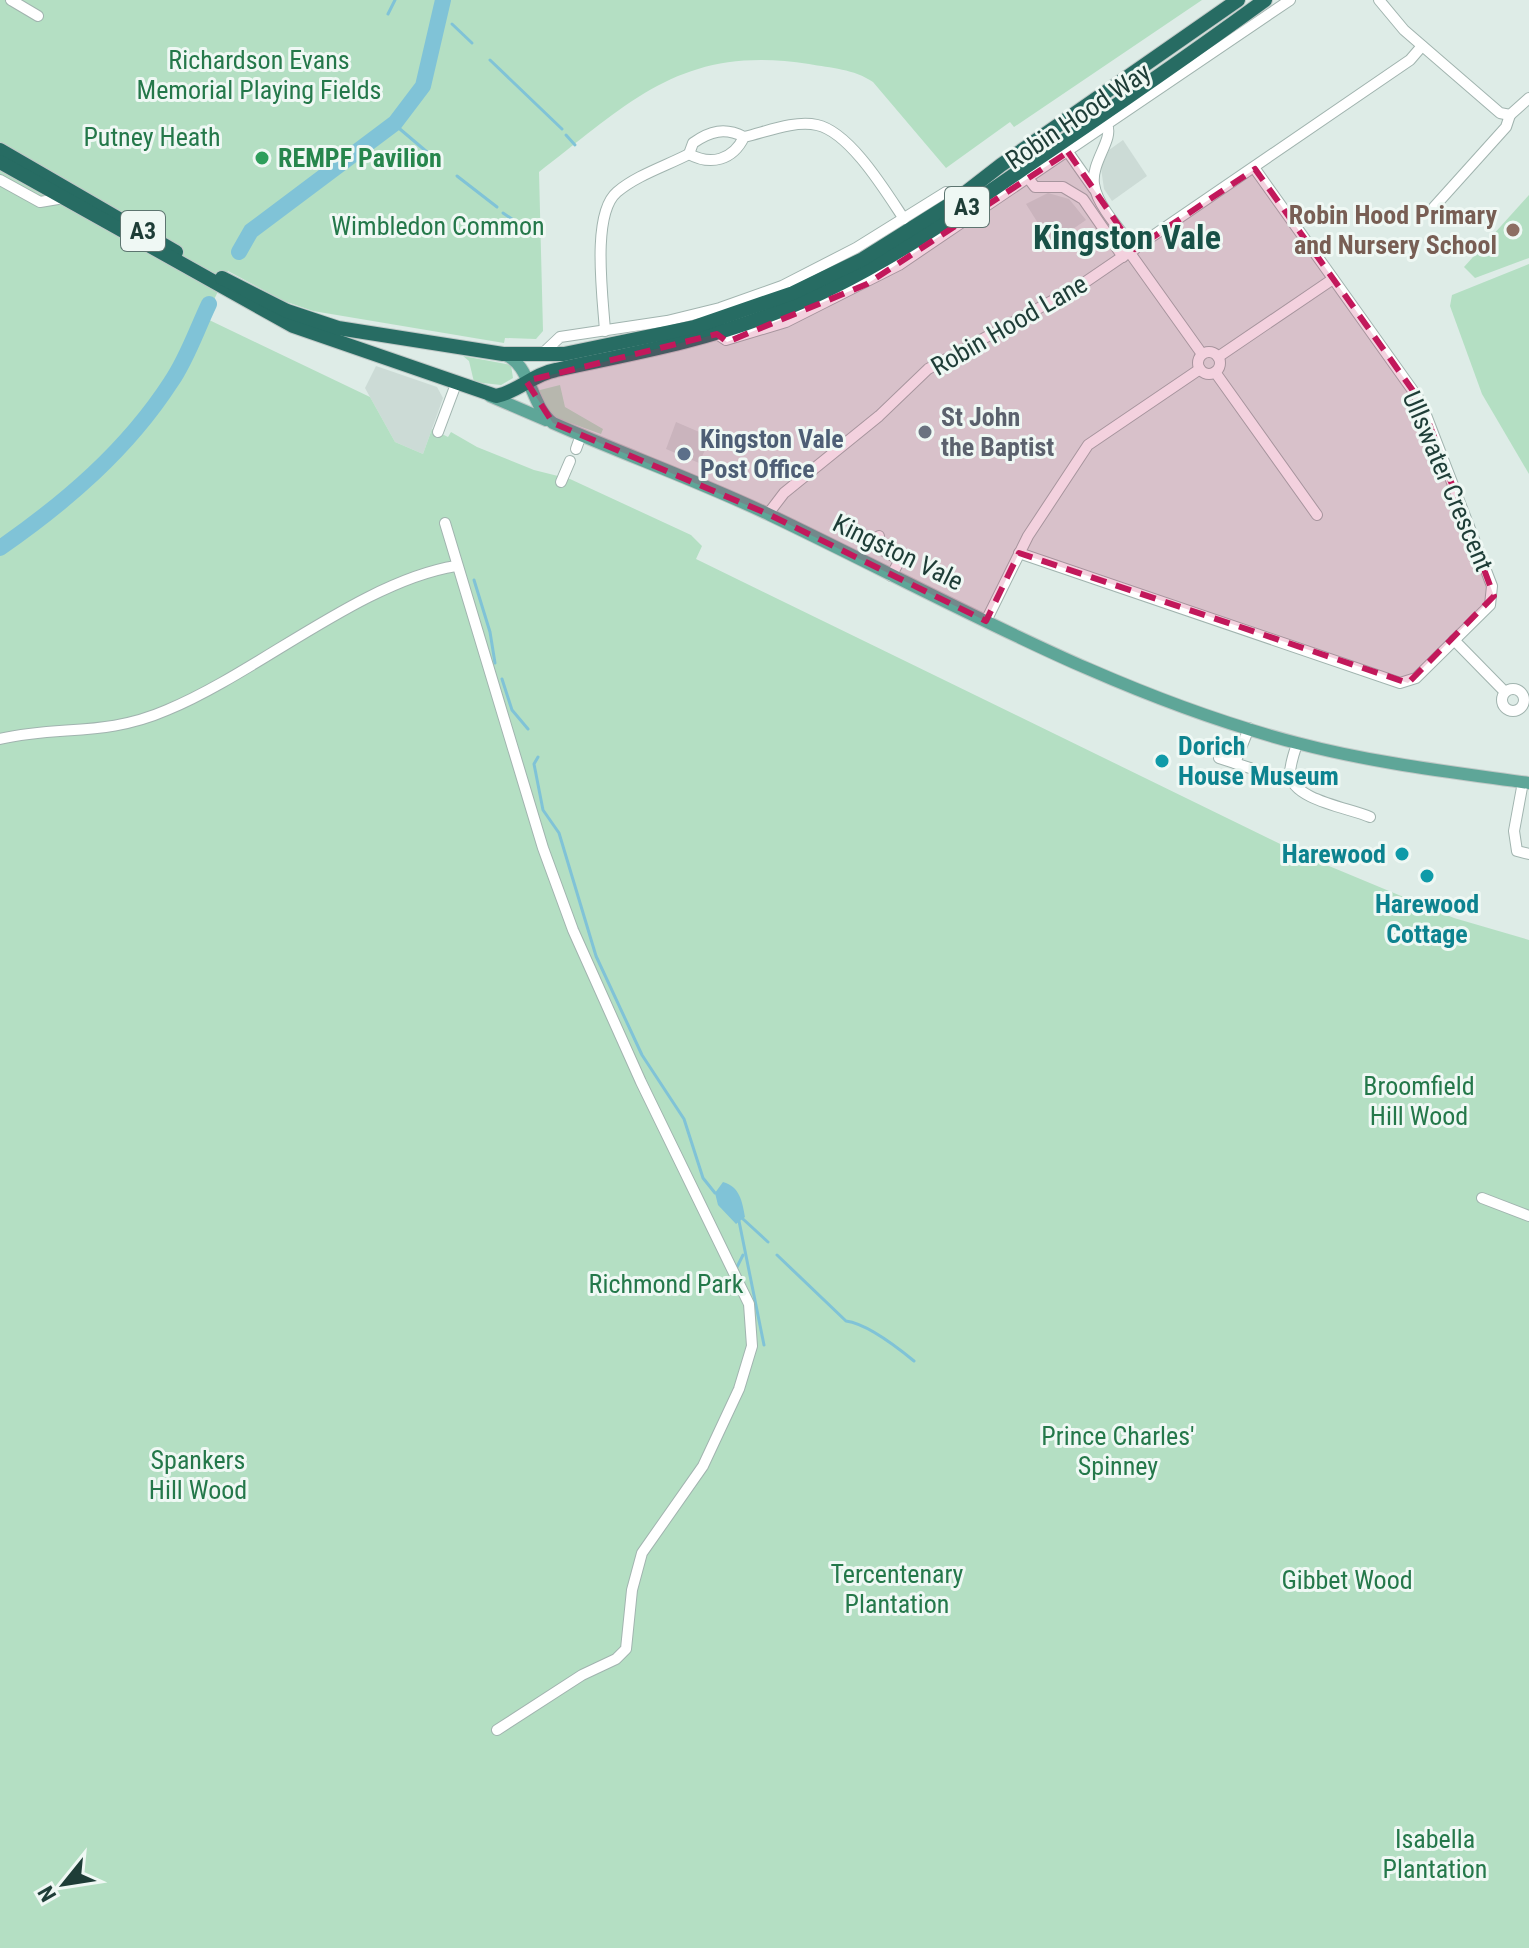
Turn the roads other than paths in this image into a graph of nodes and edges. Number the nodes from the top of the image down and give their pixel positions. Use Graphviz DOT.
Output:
graph roads {
  1 [pos="11,0"];
  2 [pos="1238,0"];
  3 [pos="1265,0"];
  4 [pos="1290,0"];
  5 [pos="1379,0"];
  6 [pos="38,16"];
  7 [pos="1422,46"];
  8 [pos="1529,98"];
  9 [pos="1510,115"];
  10 [pos="1107,125"];
  11 [pos="744,137"];
  12 [pos="0,150"];
  13 [pos="689,154"];
  14 [pos="1069,154"];
  15 [pos="0,162"];
  16 [pos="1255,169"];
  17 [pos="0,180"];
  18 [pos="1030,180"];
  19 [pos="1096,192"];
  20 [pos="962,194"];
  21 [pos="64,198"];
  22 [pos="1434,207"];
  23 [pos="904,219"];
  24 [pos="1129,253"];
  25 [pos="1333,279"];
  26 [pos="285,316"];
  27 [pos="605,331"];
  28 [pos="723,337"];
  29 [pos="503,354"];
  30 [pos="1202,354"];
  31 [pos="541,355"];
  32 [pos="1218,357"];
  33 [pos="1200,369"];
  34 [pos="1215,372"];
  35 [pos="526,381"];
  36 [pos="456,384"];
  37 [pos="486,395"];
  38 [pos="553,423"];
  39 [pos="438,432"];
  40 [pos="581,435"];
  41 [pos="576,449"];
  42 [pos="570,461"];
  43 [pos="561,482"];
  44 [pos="768,514"];
  45 [pos="1317,515"];
  46 [pos="445,523"];
  47 [pos="879,536"];
  48 [pos="1019,553"];
  49 [pos="456,566"];
  50 [pos="891,576"];
  51 [pos="986,621"];
  52 [pos="1454,640"];
  53 [pos="1505,692"];
  54 [pos="1249,728"];
  55 [pos="0,739"];
  56 [pos="1297,744"];
  57 [pos="1219,758"];
  58 [pos="1235,763"];
  59 [pos="1250,768"];
  60 [pos="1526,783"];
  61 [pos="1370,817"];
  62 [pos="1529,854"];
  63 [pos="1482,1198"];
  64 [pos="1529,1216"];
  65 [pos="502,1728"];
  1 -- 6 [label="street"];
  2 -- 20 [label="highway, Robin Hood Way / A3"];
  3 -- 28 [label="highway, Robin Hood Way / A3"];
  4 -- 10 [label="street, Robin Hood Way"];
  5 -- 7 [label="street"];
  7 -- 9 [label="street"];
  7 -- 16 [label="street, Robin Hood Lane"];
  8 -- 9 [label="street"];
  9 -- 22 [label="street"];
  10 -- 14 [label="street, Robin Hood Way"];
  10 -- 19 [label="street"];
  11 -- 13 [label="street"];
  11 -- 13 [label="street"];
  11 -- 23 [label="street"];
  12 -- 26 [label="highway, A3"];
  13 -- 27 [label="street"];
  14 -- 18 [label="street, Robin Hood Way"];
  14 -- 19 [label="street"];
  15 -- 21 [label="highway, A3"];
  16 -- 24 [label="street, Robin Hood Lane"];
  16 -- 25 [label="street, Ullswater Crescent"];
  17 -- 21 [label="street"];
  18 -- 24 [label="street"];
  18 -- 28 [label="street, Robin Hood Way"];
  19 -- 24 [label="street"];
  20 -- 23 [label="street, Robin Hood Way"];
  20 -- 31 [label="highway, Robin Hood Way / A3"];
  21 -- 26 [label="highway, A3"];
  23 -- 27 [label="street, Robin Hood Way"];
  24 -- 30 [label="street"];
  24 -- 44 [label="street, Robin Hood Lane"];
  25 -- 32 [label="street"];
  25 -- 52 [label="street, Ullswater Crescent"];
  26 -- 29 [label="highway, A3"];
  26 -- 36 [label="highway, A3"];
  27 -- 31 [label="street, Robin Hood Way"];
  28 -- 35 [label="highway, Robin Hood Way / A3"];
  29 -- 31 [label="highway, Robin Hood Way / A3"];
  29 -- 35 [label="main road"];
  30 -- 32 [label="street"];
  30 -- 33 [label="street"];
  32 -- 34 [label="street"];
  33 -- 34 [label="street"];
  33 -- 48 [label="street"];
  34 -- 45 [label="street"];
  35 -- 37 [label="highway, A3"];
  35 -- 38 [label="main road"];
  36 -- 37 [label="highway, A3"];
  36 -- 39 [label="street"];
  37 -- 38 [label="main road, Kingston Vale"];
  38 -- 40 [label="main road, Kingston Vale"];
  40 -- 41 [label="street"];
  40 -- 44 [label="main road, Kingston Vale"];
  42 -- 43 [label="street"];
  44 -- 50 [label="main road, Kingston Vale"];
  46 -- 49 [label="street"];
  47 -- 50 [label="street"];
  48 -- 51 [label="street"];
  48 -- 52 [label="street, Ullswater Crescent"];
  49 -- 55 [label="street"];
  49 -- 65 [label="street"];
  50 -- 51 [label="main road, Kingston Vale"];
  51 -- 54 [label="main road, Kingston Vale"];
  52 -- 53 [label="street"];
  54 -- 56 [label="main road, Kingston Vale"];
  54 -- 58 [label="street"];
  56 -- 60 [label="main road, Kingston Vale"];
  56 -- 61 [label="street"];
  57 -- 58 [label="street"];
  58 -- 59 [label="street"];
  60 -- 62 [label="street"];
  63 -- 64 [label="street"];
}
